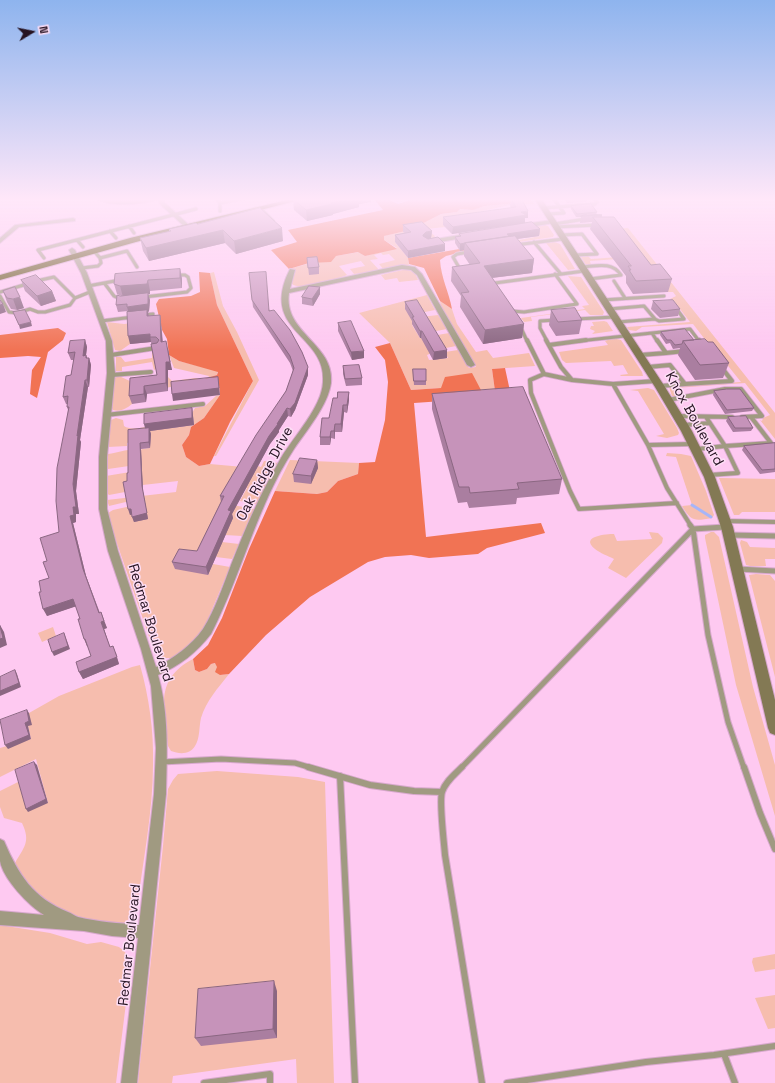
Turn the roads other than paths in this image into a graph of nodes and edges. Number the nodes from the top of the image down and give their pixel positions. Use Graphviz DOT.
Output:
graph roads {
  1 [pos="44,249"];
  2 [pos="81,249"];
  3 [pos="103,249"];
  4 [pos="539,249"];
  5 [pos="570,249"];
  6 [pos="593,249"];
  7 [pos="94,251"];
  8 [pos="127,251"];
  9 [pos="473,251"];
  10 [pos="74,253"];
  11 [pos="574,255"];
  12 [pos="44,258"];
  13 [pos="100,258"];
  14 [pos="137,267"];
  15 [pos="82,268"];
  16 [pos="292,270"];
  17 [pos="0,272"];
  18 [pos="585,272"];
  19 [pos="555,274"];
  20 [pos="560,274"];
  21 [pos="171,275"];
  22 [pos="463,275"];
  23 [pos="0,278"];
  24 [pos="126,280"];
  25 [pos="614,281"];
  26 [pos="105,284"];
  27 [pos="492,287"];
  28 [pos="89,289"];
  29 [pos="0,292"];
  30 [pos="286,292"];
  31 [pos="0,296"];
  32 [pos="664,296"];
  33 [pos="75,298"];
  34 [pos="137,298"];
  35 [pos="625,298"];
  36 [pos="130,299"];
  37 [pos="672,304"];
  38 [pos="508,309"];
  39 [pos="514,312"];
  40 [pos="611,312"];
  41 [pos="153,314"];
  42 [pos="516,319"];
  43 [pos="655,319"];
  44 [pos="562,320"];
  45 [pos="569,320"];
  46 [pos="101,321"];
  47 [pos="520,326"];
  48 [pos="652,333"];
  49 [pos="626,335"];
  50 [pos="549,345"];
  51 [pos="157,348"];
  52 [pos="706,349"];
  53 [pos="693,350"];
  54 [pos="666,353"];
  55 [pos="111,355"];
  56 [pos="640,355"];
  57 [pos="471,365"];
  58 [pos="720,365"];
  59 [pos="648,367"];
  60 [pos="150,372"];
  61 [pos="544,374"];
  62 [pos="111,375"];
  63 [pos="572,380"];
  64 [pos="613,384"];
  65 [pos="658,384"];
  66 [pos="685,384"];
  67 [pos="668,400"];
  68 [pos="202,404"];
  69 [pos="106,415"];
  70 [pos="706,417"];
  71 [pos="751,417"];
  72 [pos="682,421"];
  73 [pos="710,424"];
  74 [pos="648,445"];
  75 [pos="696,446"];
  76 [pos="725,446"];
  77 [pos="709,475"];
  78 [pos="677,503"];
  79 [pos="775,522"];
  80 [pos="727,527"];
  81 [pos="693,529"];
  82 [pos="775,536"];
  83 [pos="737,569"];
  84 [pos="775,571"];
  85 [pos="152,673"];
  86 [pos="775,728"];
  87 [pos="162,762"];
  88 [pos="340,776"];
  89 [pos="442,792"];
  90 [pos="0,845"];
  91 [pos="775,849"];
  92 [pos="0,918"];
  93 [pos="84,924"];
  94 [pos="145,932"];
  95 [pos="775,1046"];
  96 [pos="724,1054"];
  97 [pos="129,1083"];
  98 [pos="204,1083"];
  99 [pos="270,1083"];
  100 [pos="355,1083"];
  101 [pos="482,1083"];
  102 [pos="507,1083"];
  103 [pos="735,1083"];
  1 -- 12 [label="lane"];
  2 -- 10 [label="highway"];
  3 -- 7 [label="highway"];
  4 -- 20 [label="lane"];
  5 -- 11 [label="main road, Knox Boulevard"];
  6 -- 11 [label="lane"];
  7 -- 10 [label="highway"];
  7 -- 13 [label="lane"];
  8 -- 13 [label="lane"];
  8 -- 14 [label="lane"];
  9 -- 22 [label="lane"];
  10 -- 12 [label="highway"];
  10 -- 15 [label="street, Redmar Boulevard"];
  10 -- 23 [label="highway"];
  11 -- 18 [label="main road, Knox Boulevard"];
  12 -- 17 [label="highway"];
  13 -- 15 [label="lane"];
  15 -- 28 [label="street, Redmar Boulevard"];
  16 -- 30 [label="street, Oak Ridge Drive"];
  18 -- 18 [label="lane"];
  18 -- 20 [label="lane"];
  18 -- 40 [label="main road, Knox Boulevard"];
  19 -- 20 [label="lane"];
  19 -- 27 [label="lane"];
  19 -- 39 [label="lane"];
  21 -- 34 [label="lane"];
  24 -- 26 [label="lane"];
  25 -- 35 [label="lane"];
  26 -- 28 [label="lane"];
  26 -- 36 [label="lane"];
  28 -- 33 [label="lane"];
  28 -- 46 [label="street, Redmar Boulevard"];
  29 -- 33 [label="lane"];
  30 -- 57 [label="street"];
  30 -- 85 [label="street, Oak Ridge Drive"];
  31 -- 33 [label="lane"];
  32 -- 35 [label="lane"];
  35 -- 40 [label="lane"];
  37 -- 43 [label="lane"];
  38 -- 39 [label="lane"];
  39 -- 42 [label="lane"];
  40 -- 43 [label="lane"];
  40 -- 43 [label="lane"];
  40 -- 45 [label="lane"];
  40 -- 49 [label="main road, Knox Boulevard"];
  41 -- 46 [label="lane"];
  44 -- 50 [label="lane"];
  46 -- 55 [label="street, Redmar Boulevard"];
  47 -- 61 [label="lane"];
  48 -- 49 [label="lane"];
  48 -- 52 [label="lane"];
  48 -- 54 [label="lane"];
  49 -- 50 [label="lane"];
  49 -- 56 [label="main road, Knox Boulevard"];
  50 -- 63 [label="lane"];
  51 -- 55 [label="lane"];
  53 -- 54 [label="lane"];
  54 -- 56 [label="lane"];
  55 -- 62 [label="street, Redmar Boulevard"];
  56 -- 59 [label="main road, Knox Boulevard"];
  58 -- 66 [label="lane"];
  59 -- 65 [label="main road, Knox Boulevard"];
  59 -- 66 [label="lane"];
  60 -- 62 [label="lane"];
  61 -- 63 [label="lane"];
  61 -- 78 [label="lane"];
  62 -- 69 [label="street, Redmar Boulevard"];
  63 -- 64 [label="lane"];
  64 -- 65 [label="lane"];
  64 -- 74 [label="lane"];
  65 -- 66 [label="lane"];
  65 -- 67 [label="main road, Knox Boulevard"];
  67 -- 71 [label="lane"];
  67 -- 72 [label="main road, Knox Boulevard"];
  68 -- 69 [label="lane"];
  69 -- 85 [label="street, Redmar Boulevard"];
  70 -- 71 [label="lane"];
  70 -- 72 [label="lane"];
  70 -- 73 [label="lane"];
  71 -- 76 [label="lane"];
  72 -- 73 [label="lane"];
  72 -- 75 [label="main road, Knox Boulevard"];
  73 -- 76 [label="lane"];
  74 -- 75 [label="lane"];
  74 -- 78 [label="lane"];
  75 -- 76 [label="lane"];
  75 -- 77 [label="main road, Knox Boulevard"];
  76 -- 77 [label="lane"];
  77 -- 80 [label="main road, Knox Boulevard"];
  78 -- 81 [label="lane"];
  79 -- 80 [label="lane"];
  80 -- 81 [label="lane"];
  80 -- 82 [label="lane"];
  80 -- 83 [label="main road, Knox Boulevard"];
  81 -- 89 [label="lane"];
  81 -- 91 [label="lane"];
  83 -- 84 [label="lane"];
  83 -- 86 [label="main road, Knox Boulevard"];
  85 -- 87 [label="street, Redmar Boulevard"];
  87 -- 88 [label="lane"];
  87 -- 94 [label="street, Redmar Boulevard"];
  88 -- 89 [label="lane"];
  88 -- 100 [label="lane"];
  89 -- 101 [label="lane"];
  90 -- 93 [label="street"];
  92 -- 93 [label="street"];
  93 -- 94 [label="street"];
  94 -- 97 [label="street, Redmar Boulevard"];
  95 -- 96 [label="lane"];
  96 -- 102 [label="lane"];
  96 -- 103 [label="lane"];
  98 -- 99 [label="lane"];
}
